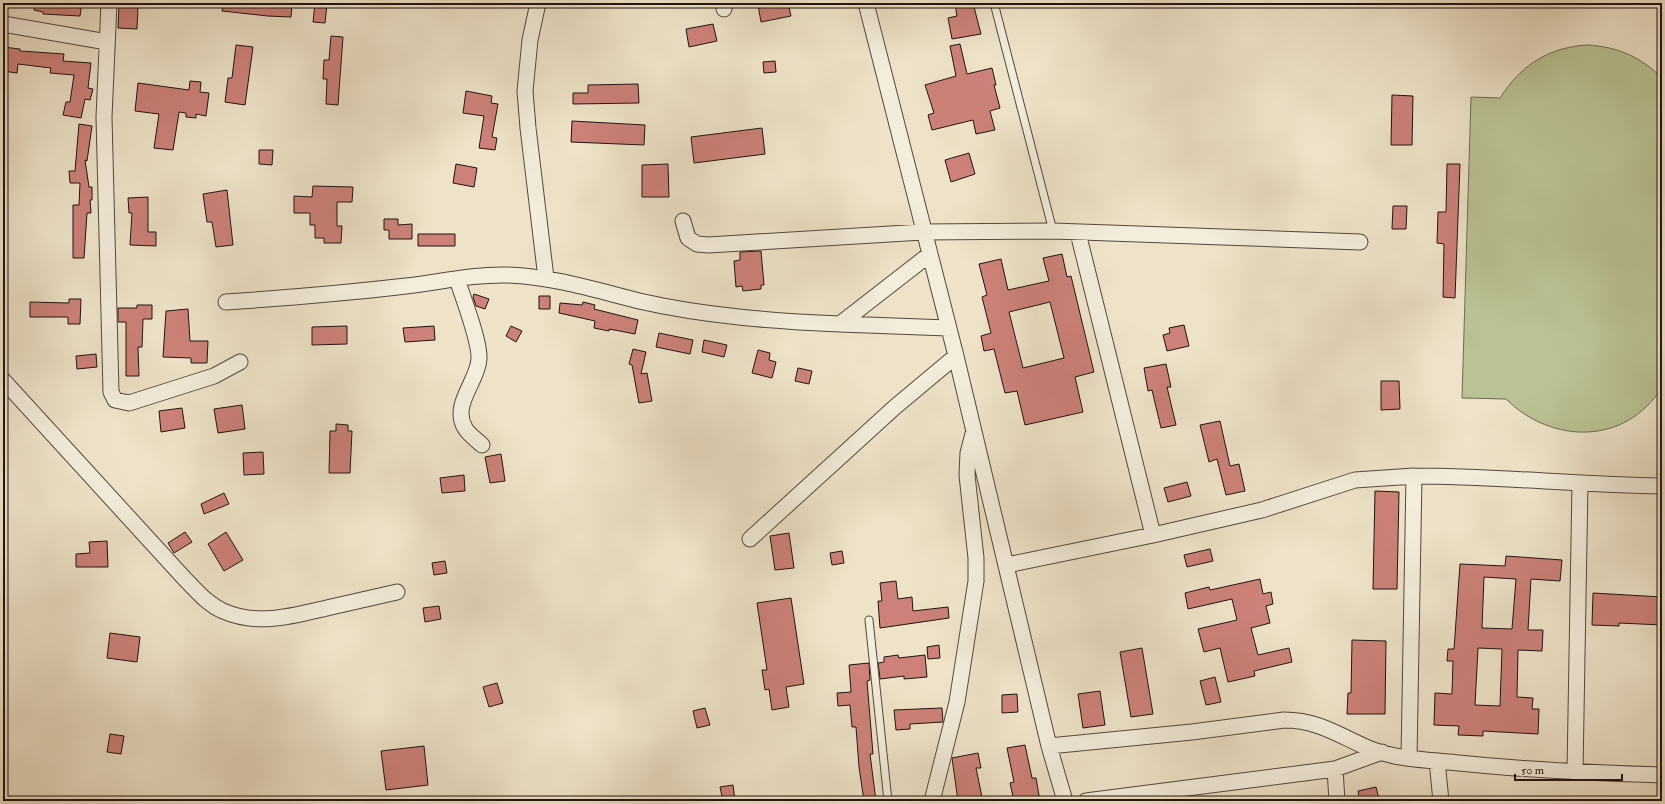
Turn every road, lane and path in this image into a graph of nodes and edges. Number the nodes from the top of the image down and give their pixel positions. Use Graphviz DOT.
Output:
graph roads {
  1 [pos="109,3"];
  2 [pos="538,3"];
  3 [pos="994,3"];
  4 [pos="870,4"];
  5 [pos="3,24"];
  6 [pos="107,42"];
  7 [pos="683,221"];
  8 [pos="923,232"];
  9 [pos="1052,232"];
  10 [pos="1078,233"];
  11 [pos="1360,242"];
  12 [pos="930,254"];
  13 [pos="546,278"];
  14 [pos="457,279"];
  15 [pos="226,302"];
  16 [pos="840,324"];
  17 [pos="948,328"];
  18 [pos="956,356"];
  19 [pos="240,362"];
  20 [pos="3,380"];
  21 [pos="974,431"];
  22 [pos="482,445"];
  23 [pos="1414,476"];
  24 [pos="1580,484"];
  25 [pos="1662,486"];
  26 [pos="1154,535"];
  27 [pos="750,539"];
  28 [pos="1006,565"];
  29 [pos="397,592"];
  30 [pos="869,620"];
  31 [pos="1049,746"];
  32 [pos="1382,752"];
  33 [pos="1409,758"];
  34 [pos="1437,761"];
  35 [pos="1336,768"];
  36 [pos="1575,772"];
  37 [pos="1662,775"];
  38 [pos="888,801"];
  39 [pos="932,801"];
  40 [pos="1065,801"];
  41 [pos="1086,801"];
  42 [pos="1337,801"];
  43 [pos="1441,801"];
  1 -- 6 [label="street"];
  2 -- 13 [label="street"];
  3 -- 9 [label="lane"];
  4 -- 8 [label="street"];
  5 -- 6 [label="street"];
  6 -- 19 [label="street"];
  7 -- 8 [label="street"];
  8 -- 9 [label="street"];
  8 -- 12 [label="street"];
  9 -- 10 [label="street"];
  10 -- 11 [label="street"];
  10 -- 26 [label="street"];
  12 -- 16 [label="street"];
  12 -- 17 [label="street"];
  13 -- 14 [label="street"];
  13 -- 16 [label="street"];
  14 -- 15 [label="street"];
  14 -- 22 [label="street"];
  16 -- 17 [label="street"];
  17 -- 18 [label="street"];
  18 -- 21 [label="street"];
  18 -- 27 [label="street"];
  20 -- 29 [label="street"];
  21 -- 28 [label="street"];
  21 -- 39 [label="street"];
  23 -- 24 [label="street"];
  23 -- 26 [label="street"];
  23 -- 33 [label="street"];
  24 -- 25 [label="street"];
  24 -- 36 [label="street"];
  26 -- 28 [label="street"];
  28 -- 31 [label="street"];
  30 -- 38 [label="lane"];
  31 -- 32 [label="street"];
  31 -- 40 [label="street"];
  32 -- 33 [label="street"];
  32 -- 35 [label="street"];
  33 -- 34 [label="street"];
  34 -- 36 [label="street"];
  34 -- 43 [label="street"];
  35 -- 41 [label="street"];
  35 -- 42 [label="street"];
  36 -- 37 [label="street"];
}
